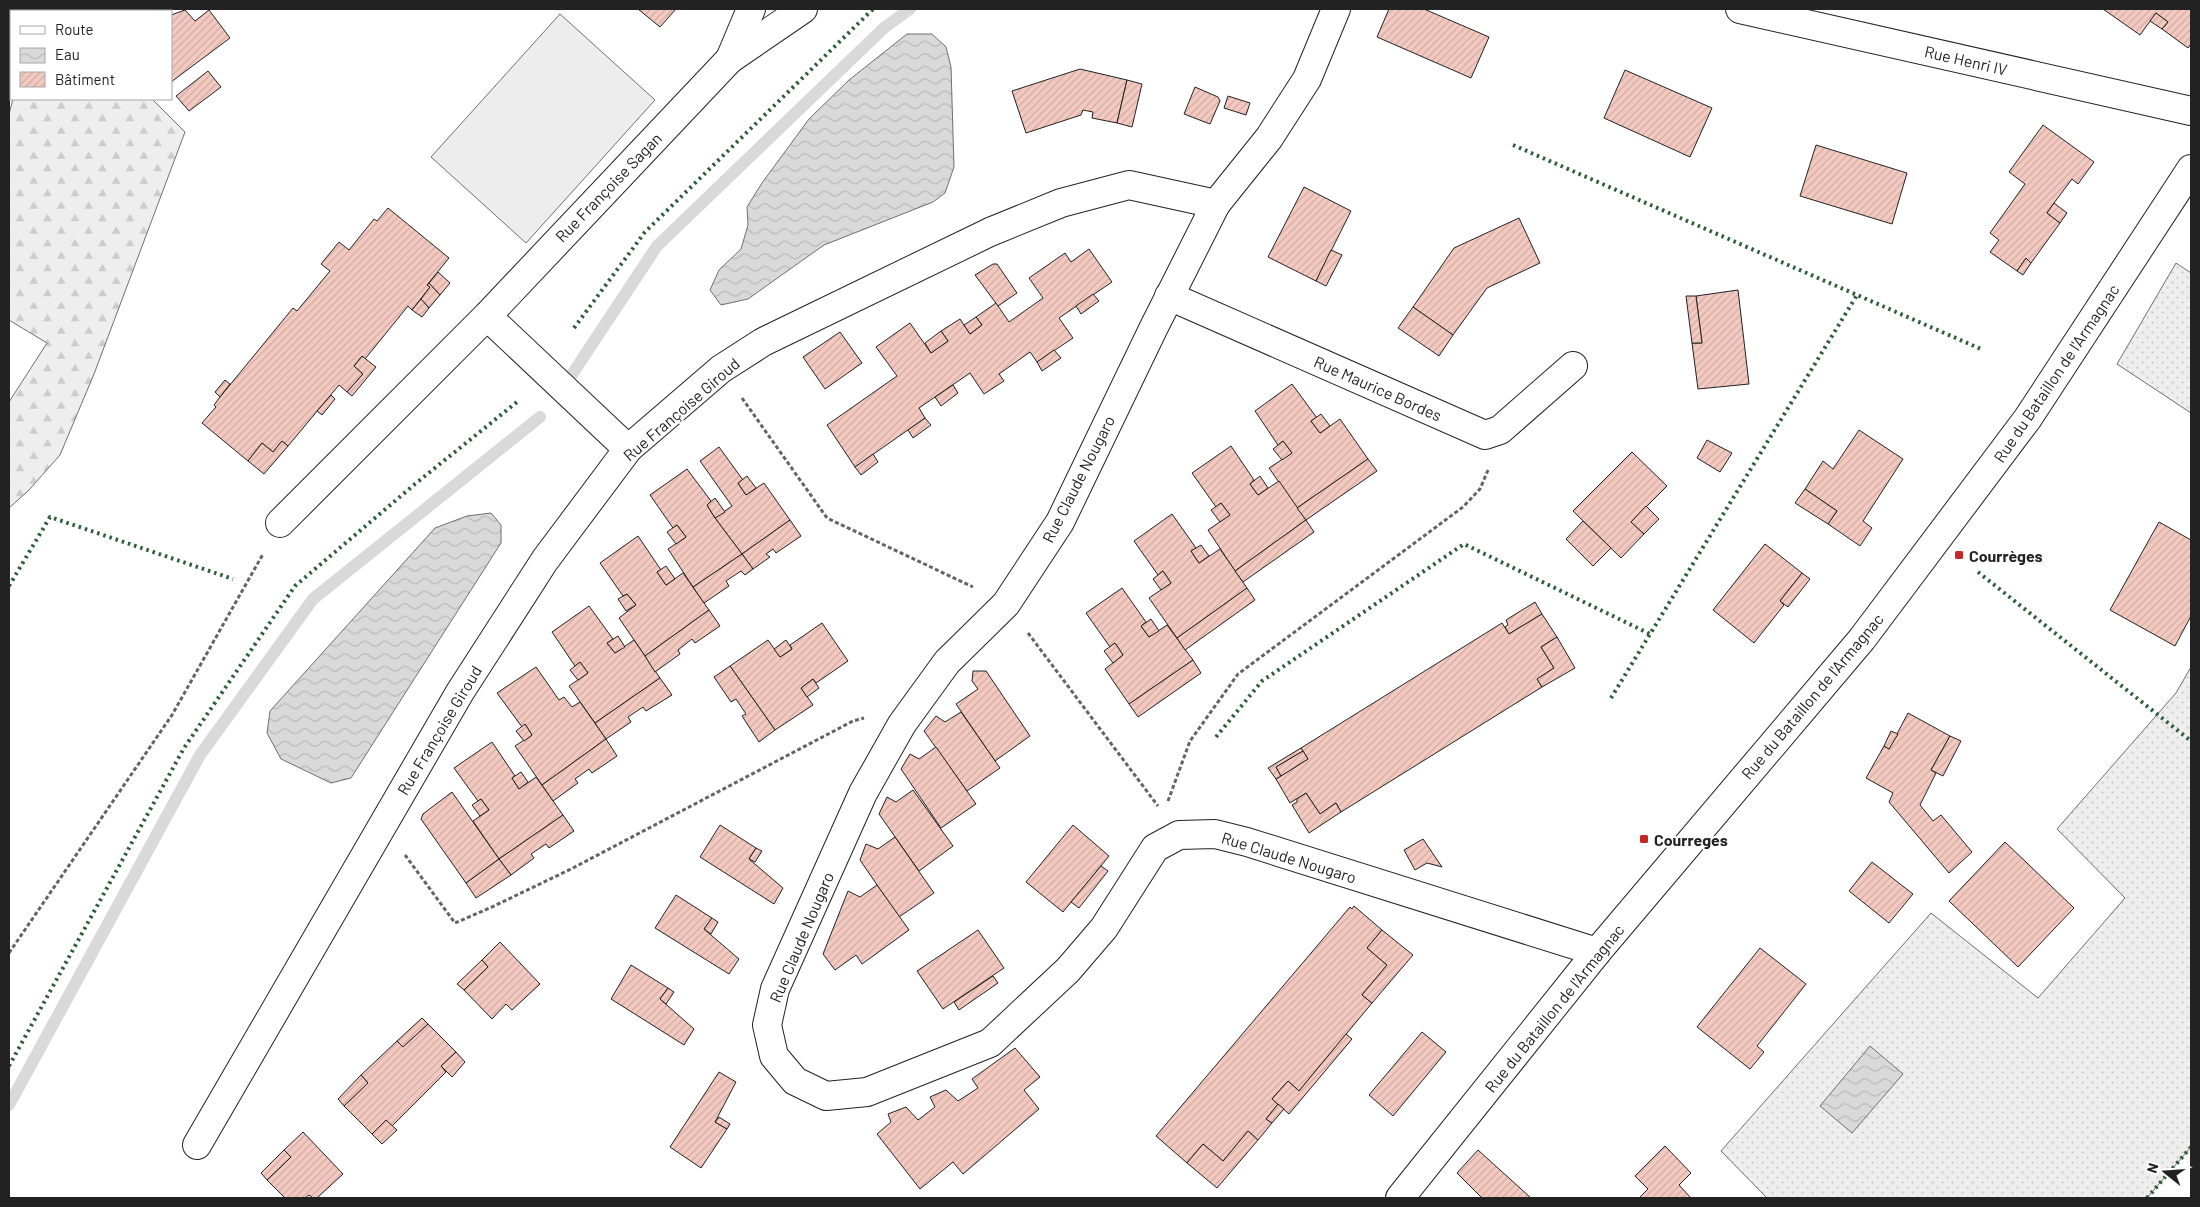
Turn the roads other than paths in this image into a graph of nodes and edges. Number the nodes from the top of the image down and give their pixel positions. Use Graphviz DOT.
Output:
graph roads {
  1 [pos="750,9"];
  2 [pos="803,9"];
  3 [pos="1336,9"];
  4 [pos="1740,9"];
  5 [pos="730,59"];
  6 [pos="2191,111"];
  7 [pos="2191,169"];
  8 [pos="1216,204"];
  9 [pos="1169,296"];
  10 [pos="487,316"];
  11 [pos="1573,366"];
  12 [pos="628,449"];
  13 [pos="280,523"];
  14 [pos="1597,952"];
  15 [pos="198,1145"];
  16 [pos="1400,1198"];
  1 -- 5 [label="street, Rue Françoise Sagan"];
  2 -- 5 [label="street, Rue Françoise Sagan"];
  3 -- 8 [label="street"];
  4 -- 6 [label="street, Rue Henri IV"];
  5 -- 10 [label="street, Rue Françoise Sagan"];
  7 -- 14 [label="street, Rue du Bataillon de l'Armagnac"];
  8 -- 9 [label="street, Rue Claude Nougaro"];
  8 -- 12 [label="street, Rue Françoise Giroud"];
  9 -- 11 [label="street, Rue Maurice Bordes"];
  9 -- 14 [label="street, Rue Claude Nougaro"];
  10 -- 12 [label="street"];
  10 -- 13 [label="street, Rue Françoise Sagan"];
  12 -- 15 [label="street, Rue Françoise Giroud"];
  14 -- 16 [label="street, Rue du Bataillon de l'Armagnac"];
}
